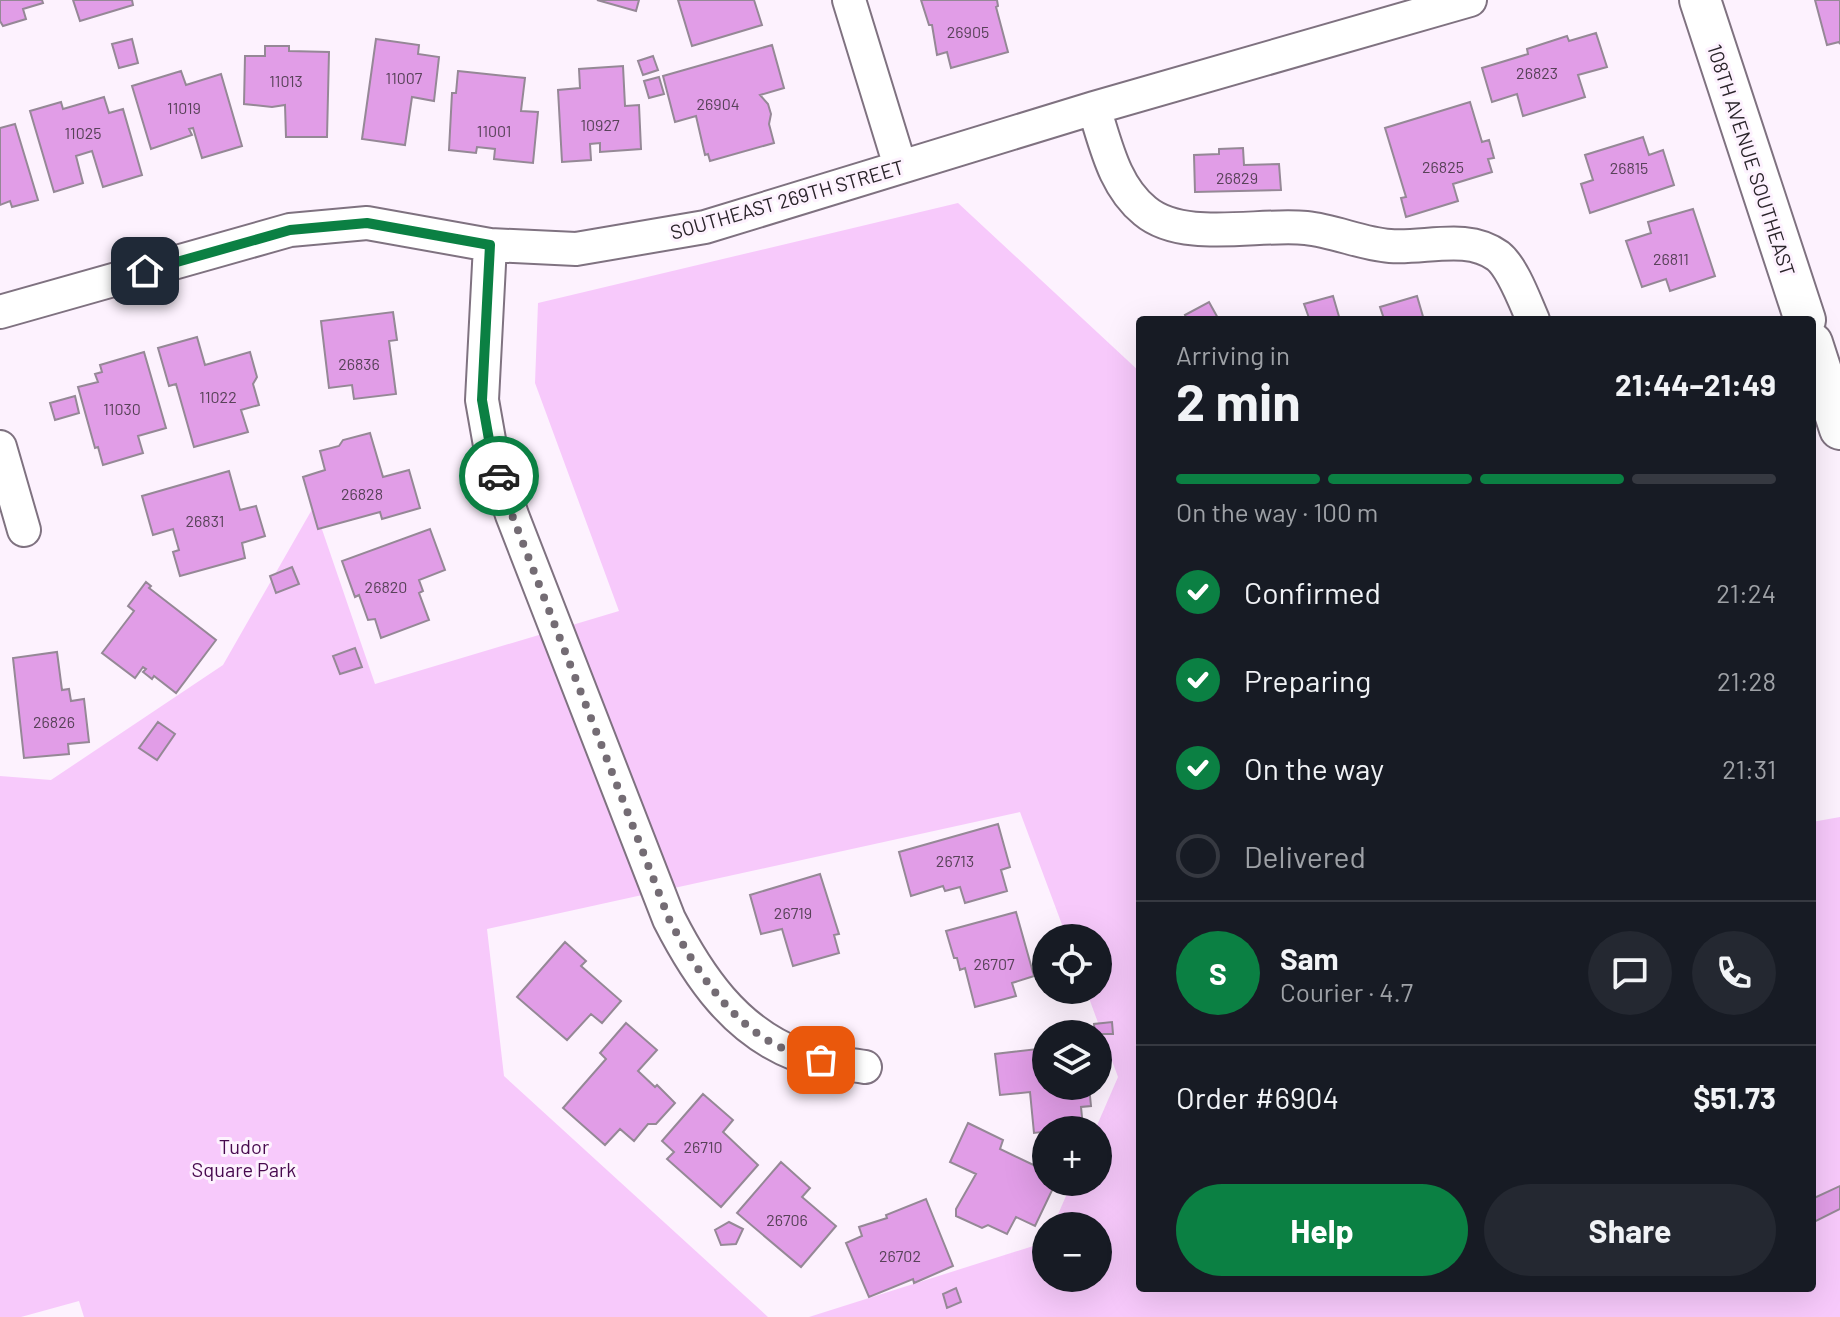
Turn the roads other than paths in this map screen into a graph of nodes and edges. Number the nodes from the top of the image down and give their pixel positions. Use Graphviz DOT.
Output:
graph roads {
  1 [pos="849,0"];
  2 [pos="1470,0"];
  3 [pos="1700,0"];
  4 [pos="1094,108"];
  5 [pos="900,166"];
  6 [pos="490,245"];
  7 [pos="0,312"];
  8 [pos="1531,316"];
  9 [pos="1804,316"];
  10 [pos="1816,355"];
  11 [pos="1840,429"];
  12 [pos="0,447"];
  13 [pos="24,530"];
  14 [pos="865,1067"];
  1 -- 5 [label="street"];
  2 -- 4 [label="street, SOUTHEAST 269TH STREET"];
  3 -- 9 [label="street, 108TH AVENUE SOUTHEAST"];
  4 -- 5 [label="street, SOUTHEAST 269TH STREET"];
  4 -- 8 [label="street"];
  5 -- 6 [label="street, SOUTHEAST 269TH STREET"];
  6 -- 7 [label="street, SOUTHEAST 269TH STREET"];
  6 -- 14 [label="street"];
  10 -- 11 [label="street"];
  12 -- 13 [label="street"];
}
